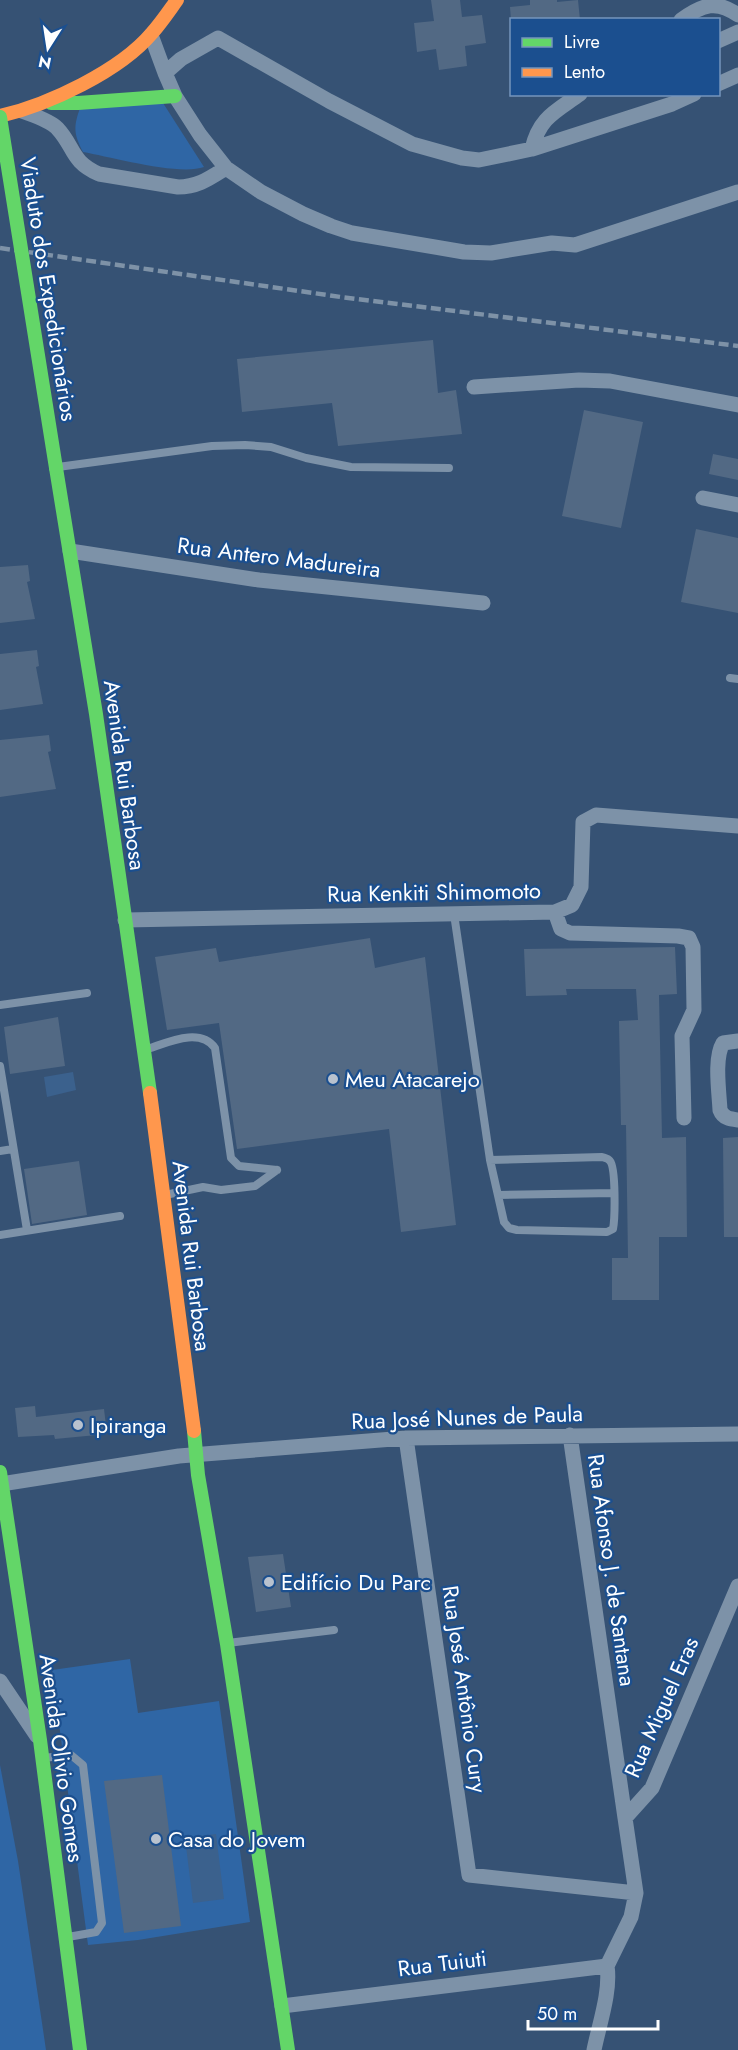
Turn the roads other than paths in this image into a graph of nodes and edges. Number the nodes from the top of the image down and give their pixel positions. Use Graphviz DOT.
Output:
graph roads {
  1 [pos="177,0"];
  2 [pos="738,15"];
  3 [pos="684,18"];
  4 [pos="738,32"];
  5 [pos="152,35"];
  6 [pos="720,40"];
  7 [pos="165,73"];
  8 [pos="738,75"];
  9 [pos="720,83"];
  10 [pos="175,96"];
  11 [pos="577,96"];
  12 [pos="671,99"];
  13 [pos="39,103"];
  14 [pos="22,111"];
  15 [pos="0,117"];
  16 [pos="532,149"];
  17 [pos="226,168"];
  18 [pos="738,192"];
  19 [pos="474,387"];
  20 [pos="738,405"];
  21 [pos="56,468"];
  22 [pos="449,468"];
  23 [pos="703,498"];
  24 [pos="738,505"];
  25 [pos="70,551"];
  26 [pos="483,603"];
  27 [pos="738,826"];
  28 [pos="555,912"];
  29 [pos="454,914"];
  30 [pos="125,920"];
  31 [pos="87,993"];
  32 [pos="0,1005"];
  33 [pos="738,1041"];
  34 [pos="143,1050"];
  35 [pos="0,1066"];
  36 [pos="684,1118"];
  37 [pos="738,1120"];
  38 [pos="0,1132"];
  39 [pos="11,1132"];
  40 [pos="13,1149"];
  41 [pos="0,1151"];
  42 [pos="490,1160"];
  43 [pos="614,1193"];
  44 [pos="164,1195"];
  45 [pos="498,1195"];
  46 [pos="120,1216"];
  47 [pos="27,1230"];
  48 [pos="0,1235"];
  49 [pos="738,1434"];
  50 [pos="570,1435"];
  51 [pos="406,1438"];
  52 [pos="197,1455"];
  53 [pos="1,1478"];
  54 [pos="738,1586"];
  55 [pos="334,1630"];
  56 [pos="227,1644"];
  57 [pos="0,1681"];
  58 [pos="40,1740"];
  59 [pos="41,1758"];
  60 [pos="625,1818"];
  61 [pos="636,1893"];
  62 [pos="64,1938"];
  63 [pos="607,1966"];
  64 [pos="282,2006"];
  65 [pos="80,2050"];
  66 [pos="288,2050"];
  67 [pos="594,2050"];
  1 -- 5 [label="main road"];
  2 -- 3 [label="street"];
  4 -- 6 [label="street"];
  5 -- 7 [label="street"];
  5 -- 13 [label="main road"];
  7 -- 10 [label="street"];
  7 -- 16 [label="street"];
  8 -- 9 [label="street"];
  10 -- 13 [label="main road"];
  10 -- 17 [label="street"];
  11 -- 16 [label="street"];
  12 -- 16 [label="street"];
  13 -- 14 [label="main road"];
  14 -- 15 [label="main road"];
  14 -- 17 [label="street"];
  15 -- 21 [label="main road, Viaduto dos Expedicionários, bridge"];
  17 -- 18 [label="street"];
  19 -- 20 [label="street"];
  21 -- 22 [label="lane"];
  21 -- 25 [label="main road, Avenida Rui Barbosa"];
  23 -- 24 [label="street"];
  25 -- 26 [label="street, Rua Antero Madureira"];
  25 -- 30 [label="main road, Avenida Rui Barbosa"];
  27 -- 28 [label="street, Rua Kenkiti Shimomoto"];
  28 -- 29 [label="street, Rua Kenkiti Shimomoto"];
  28 -- 36 [label="street"];
  29 -- 30 [label="street, Rua Kenkiti Shimomoto"];
  29 -- 42 [label="lane"];
  30 -- 34 [label="main road, Avenida Rui Barbosa"];
  31 -- 32 [label="lane"];
  33 -- 37 [label="street"];
  34 -- 44 [label="main road, Avenida Rui Barbosa"];
  34 -- 44 [label="lane"];
  35 -- 39 [label="lane"];
  38 -- 39 [label="lane"];
  39 -- 40 [label="lane"];
  40 -- 41 [label="lane"];
  40 -- 47 [label="lane"];
  42 -- 43 [label="lane"];
  42 -- 45 [label="lane"];
  43 -- 45 [label="lane"];
  43 -- 45 [label="lane"];
  44 -- 52 [label="main road, Avenida Rui Barbosa"];
  46 -- 47 [label="lane"];
  47 -- 48 [label="lane"];
  49 -- 50 [label="street, Rua José Nunes de Paula"];
  50 -- 51 [label="street, Rua José Nunes de Paula"];
  50 -- 60 [label="street, Rua Afonso J. de Santana"];
  51 -- 52 [label="street, Rua José Nunes de Paula"];
  51 -- 61 [label="street, Rua José Antônio Cury"];
  52 -- 53 [label="street, Rua José Nunes de Paula"];
  52 -- 56 [label="main road, Avenida Rui Barbosa"];
  53 -- 58 [label="main road, Avenida Olivio Gomes"];
  54 -- 60 [label="street, Rua Miguel Eras"];
  55 -- 56 [label="lane"];
  56 -- 64 [label="main road, Avenida Rui Barbosa"];
  57 -- 58 [label="street"];
  58 -- 59 [label="main road, Avenida Olivio Gomes"];
  59 -- 62 [label="main road, Avenida Olivio Gomes"];
  59 -- 62 [label="lane"];
  60 -- 61 [label="street"];
  61 -- 63 [label="street"];
  62 -- 65 [label="main road, Avenida Olivio Gomes"];
  63 -- 64 [label="street, Rua Tuiuti"];
  63 -- 67 [label="street"];
  64 -- 66 [label="main road, Avenida Rui Barbosa"];
}
